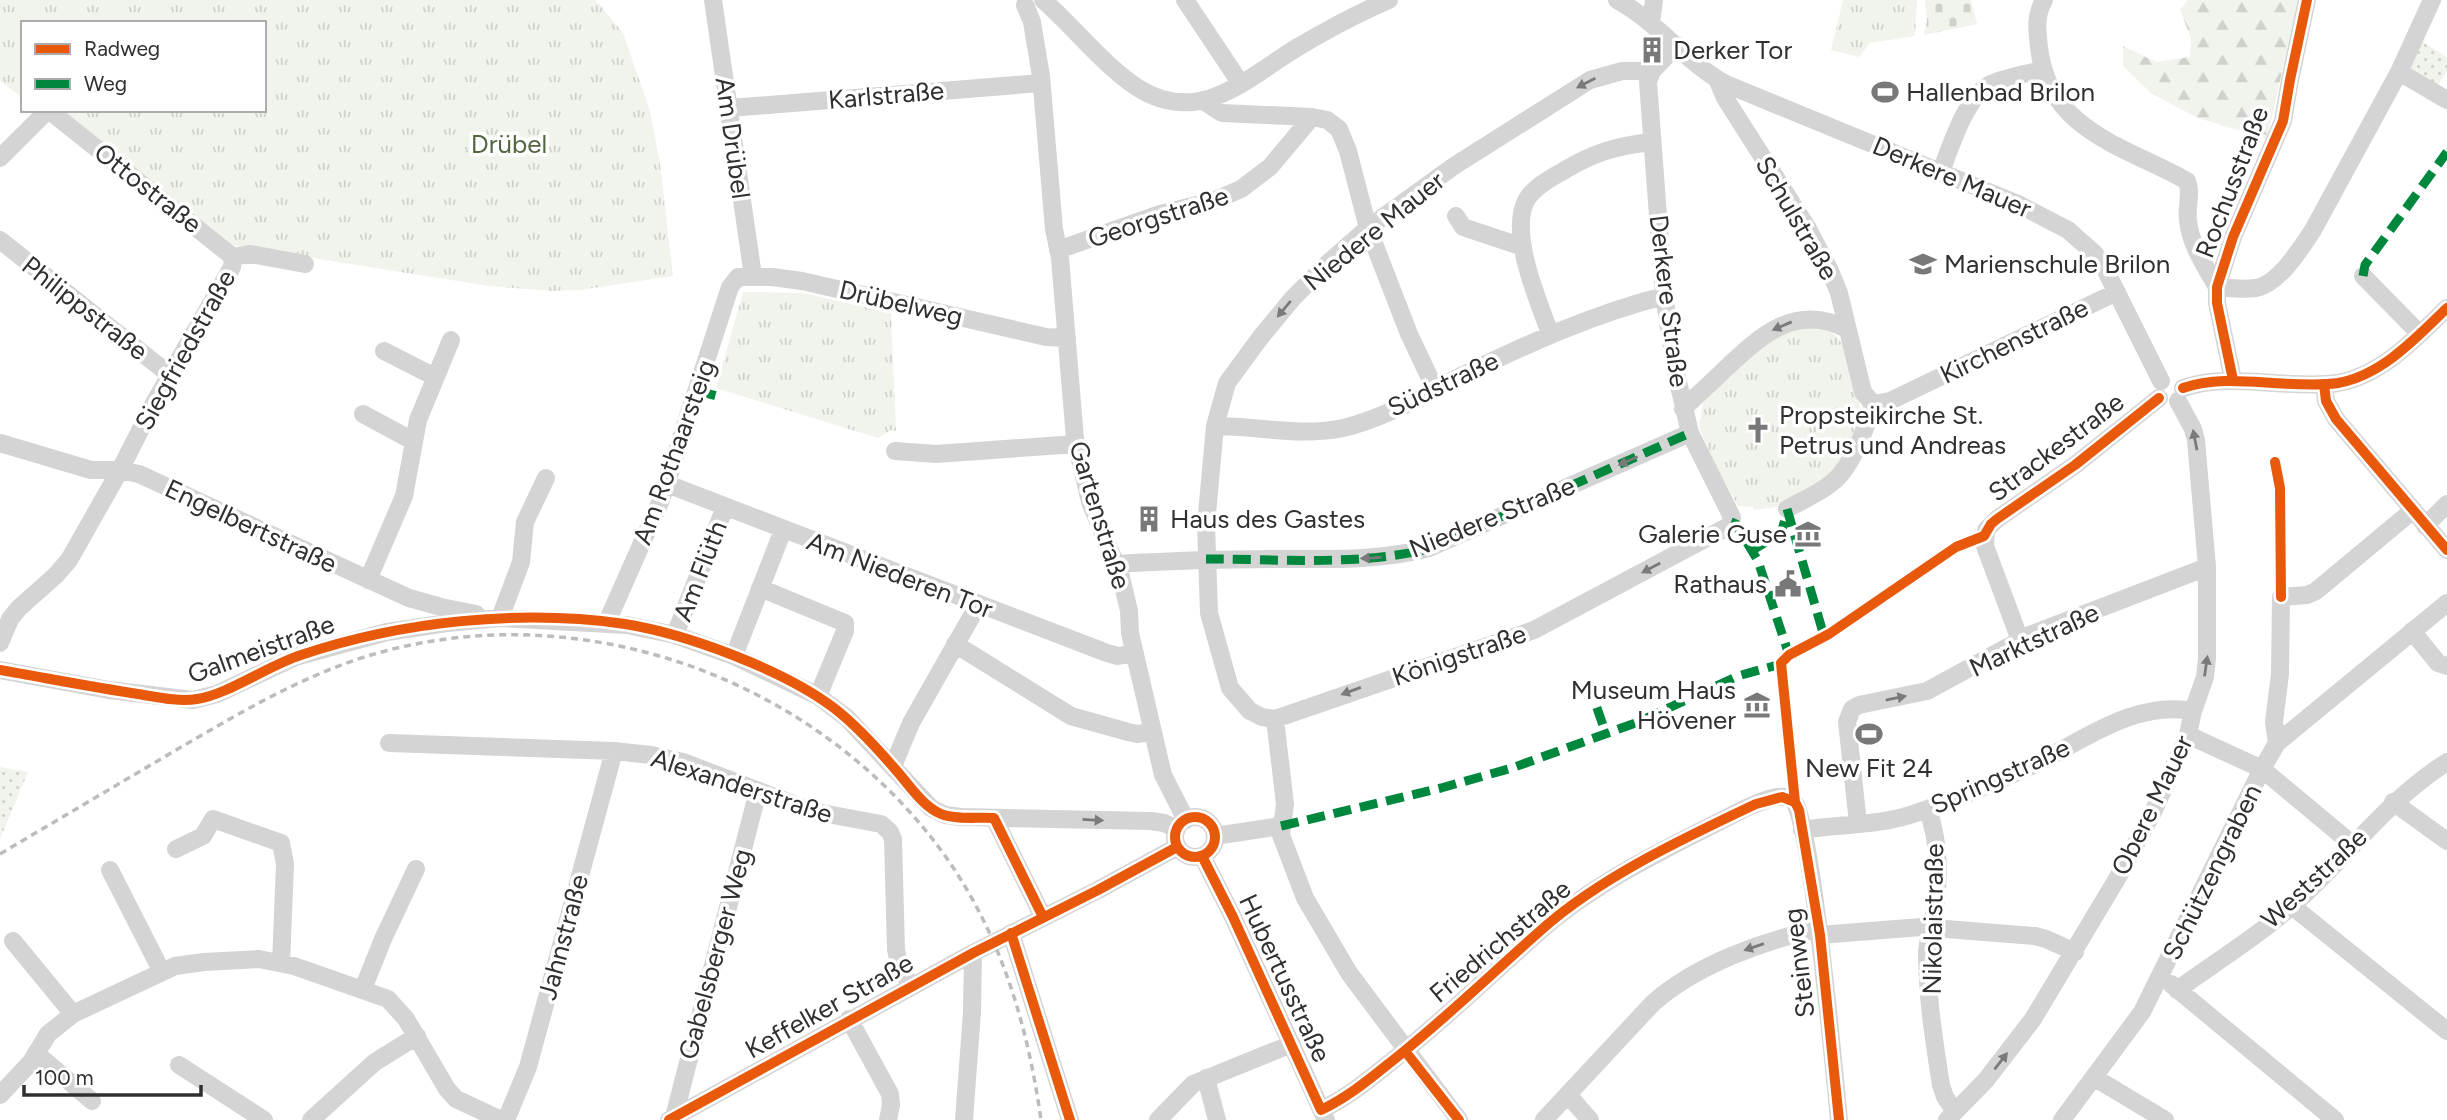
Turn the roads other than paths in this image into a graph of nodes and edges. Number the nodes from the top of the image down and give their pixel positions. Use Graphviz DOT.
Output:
graph roads {
  1 [pos="713,0"];
  2 [pos="1185,0"];
  3 [pos="1389,0"];
  4 [pos="1654,0"];
  5 [pos="2044,0"];
  6 [pos="2307,0"];
  7 [pos="2432,0"];
  8 [pos="1032,1"];
  9 [pos="1621,2"];
  10 [pos="1651,23"];
  11 [pos="1069,24"];
  12 [pos="1043,33"];
  13 [pos="1677,45"];
  14 [pos="2042,70"];
  15 [pos="1652,71"];
  16 [pos="2399,72"];
  17 [pos="1717,79"];
  18 [pos="1041,80"];
  19 [pos="1241,84"];
  20 [pos="2447,100"];
  21 [pos="1203,101"];
  22 [pos="730,108"];
  23 [pos="1311,117"];
  24 [pos="1651,142"];
  25 [pos="0,158"];
  26 [pos="1941,172"];
  27 [pos="1456,216"];
  28 [pos="1368,228"];
  29 [pos="0,240"];
  30 [pos="1523,247"];
  31 [pos="1058,250"];
  32 [pos="233,257"];
  33 [pos="305,264"];
  34 [pos="753,276"];
  35 [pos="2362,276"];
  36 [pos="735,279"];
  37 [pos="2217,287"];
  38 [pos="2116,292"];
  39 [pos="1664,296"];
  40 [pos="2447,308"];
  41 [pos="1847,329"];
  42 [pos="1550,334"];
  43 [pos="2420,334"];
  44 [pos="1067,338"];
  45 [pos="451,340"];
  46 [pos="384,351"];
  47 [pos="170,375"];
  48 [pos="435,377"];
  49 [pos="2233,380"];
  50 [pos="2324,384"];
  51 [pos="1435,389"];
  52 [pos="2160,390"];
  53 [pos="2180,395"];
  54 [pos="1873,404"];
  55 [pos="1683,409"];
  56 [pos="363,414"];
  57 [pos="1215,426"];
  58 [pos="1690,433"];
  59 [pos="413,441"];
  60 [pos="0,443"];
  61 [pos="1076,444"];
  62 [pos="895,451"];
  63 [pos="120,470"];
  64 [pos="546,478"];
  65 [pos="667,484"];
  66 [pos="2447,504"];
  67 [pos="725,507"];
  68 [pos="1787,509"];
  69 [pos="2412,511"];
  70 [pos="1731,522"];
  71 [pos="2425,526"];
  72 [pos="783,530"];
  73 [pos="2447,550"];
  74 [pos="1206,559"];
  75 [pos="1116,564"];
  76 [pos="2207,567"];
  77 [pos="368,580"];
  78 [pos="760,588"];
  79 [pos="2447,603"];
  80 [pos="978,605"];
  81 [pos="500,618"];
  82 [pos="607,622"];
  83 [pos="2412,631"];
  84 [pos="675,635"];
  85 [pos="2020,640"];
  86 [pos="0,643"];
  87 [pos="956,644"];
  88 [pos="1135,653"];
  89 [pos="734,656"];
  90 [pos="2447,666"];
  91 [pos="0,670"];
  92 [pos="818,696"];
  93 [pos="2193,711"];
  94 [pos="1275,719"];
  95 [pos="1152,732"];
  96 [pos="2188,735"];
  97 [pos="390,743"];
  98 [pos="2277,743"];
  99 [pos="614,751"];
  100 [pos="2447,762"];
  101 [pos="893,766"];
  102 [pos="2262,769"];
  103 [pos="758,791"];
  104 [pos="1795,802"];
  105 [pos="2393,802"];
  106 [pos="1928,809"];
  107 [pos="994,818"];
  108 [pos="1858,823"];
  109 [pos="1281,826"];
  110 [pos="1802,830"];
  111 [pos="1180,832"];
  112 [pos="1215,836"];
  113 [pos="2447,841"];
  114 [pos="2352,844"];
  115 [pos="176,849"];
  116 [pos="1202,856"];
  117 [pos="416,869"];
  118 [pos="110,870"];
  119 [pos="2291,906"];
  120 [pos="1043,917"];
  121 [pos="1931,927"];
  122 [pos="1820,932"];
  123 [pos="1011,933"];
  124 [pos="13,941"];
  125 [pos="2075,952"];
  126 [pos="973,953"];
  127 [pos="281,963"];
  128 [pos="162,972"];
  129 [pos="2161,976"];
  130 [pos="911,987"];
  131 [pos="363,989"];
  132 [pos="2177,990"];
  133 [pos="73,1014"];
  134 [pos="849,1019"];
  135 [pos="2447,1031"];
  136 [pos="417,1036"];
  137 [pos="1292,1044"];
  138 [pos="1405,1051"];
  139 [pos="36,1053"];
  140 [pos="179,1065"];
  141 [pos="1206,1078"];
  142 [pos="2095,1078"];
  143 [pos="0,1095"];
  144 [pos="1567,1095"];
  145 [pos="92,1101"];
  146 [pos="1323,1115"];
  147 [pos="1951,1115"];
  148 [pos="671,1119"];
  149 [pos="2332,1119"];
  150 [pos="264,1120"];
  151 [pos="311,1120"];
  152 [pos="503,1120"];
  153 [pos="888,1120"];
  154 [pos="964,1120"];
  155 [pos="1070,1120"];
  156 [pos="1158,1120"];
  157 [pos="1217,1120"];
  158 [pos="1459,1120"];
  159 [pos="1544,1120"];
  160 [pos="1590,1120"];
  161 [pos="1839,1120"];
  162 [pos="2062,1120"];
  163 [pos="2165,1120"];
  1 -- 22 [label="street, Am Drübel"];
  2 -- 19 [label="street"];
  3 -- 19 [label="street"];
  4 -- 10 [label="street"];
  5 -- 14 [label="street"];
  6 -- 37 [label="street, Rochusstraße"];
  7 -- 16 [label="street"];
  8 -- 11 [label="street"];
  8 -- 12 [label="street, Gartenstraße"];
  8 -- 18 [label="street, Gartenstraße"];
  9 -- 10 [label="street, Derkere Mauer"];
  10 -- 13 [label="street, Derkere Mauer"];
  11 -- 12 [label="street"];
  11 -- 21 [label="street"];
  12 -- 18 [label="street, Gartenstraße"];
  13 -- 15 [label="street"];
  13 -- 17 [label="street, Derkere Mauer"];
  14 -- 26 [label="street"];
  14 -- 37 [label="street"];
  15 -- 24 [label="street, Derkere Straße"];
  15 -- 28 [label="street, Niedere Mauer, one-way"];
  16 -- 20 [label="street"];
  16 -- 37 [label="street"];
  17 -- 26 [label="street, Derkere Mauer"];
  17 -- 41 [label="street, Schulstraße"];
  18 -- 22 [label="street, Karlstraße"];
  18 -- 31 [label="street, Gartenstraße"];
  19 -- 21 [label="street"];
  21 -- 23 [label="street"];
  22 -- 34 [label="street, Am Drübel"];
  23 -- 28 [label="street"];
  23 -- 31 [label="street, Georgstraße"];
  24 -- 30 [label="street"];
  24 -- 39 [label="street, Derkere Straße"];
  25 -- 32 [label="street, Ottostraße"];
  26 -- 38 [label="street, Derkere Mauer"];
  27 -- 30 [label="street"];
  28 -- 51 [label="street"];
  28 -- 57 [label="street, Niedere Mauer, one-way"];
  29 -- 47 [label="street, Philippstraße"];
  30 -- 42 [label="street"];
  31 -- 44 [label="street, Gartenstraße"];
  32 -- 33 [label="street, Siegfriedstraße"];
  32 -- 47 [label="street, Siegfriedstraße"];
  34 -- 36 [label="street, Drübelweg"];
  34 -- 44 [label="street, Drübelweg"];
  35 -- 43 [label="street"];
  36 -- 65 [label="street, Am Rothaarsteig"];
  37 -- 49 [label="street, Rochusstraße"];
  38 -- 52 [label="street, Derkere Mauer"];
  38 -- 54 [label="street, Kirchenstraße"];
  39 -- 42 [label="street, Südstraße"];
  39 -- 55 [label="street, Derkere Straße"];
  40 -- 43 [label="street"];
  41 -- 54 [label="street, Schulstraße"];
  41 -- 55 [label="street, one-way"];
  42 -- 51 [label="street, Südstraße"];
  43 -- 50 [label="street"];
  44 -- 61 [label="street, Gartenstraße"];
  45 -- 48 [label="street"];
  46 -- 48 [label="street"];
  47 -- 63 [label="street, Siegfriedstraße"];
  48 -- 59 [label="street"];
  49 -- 50 [label="street"];
  49 -- 53 [label="street"];
  50 -- 69 [label="street"];
  51 -- 57 [label="street, Südstraße"];
  52 -- 53 [label="street"];
  52 -- 85 [label="street, Strackestraße"];
  76 -- 53 [label="street, Obere Mauer, one-way"];
  54 -- 68 [label="street"];
  55 -- 58 [label="street, Derkere Straße"];
  56 -- 59 [label="street"];
  57 -- 74 [label="street, Niedere Mauer"];
  58 -- 70 [label="street, Derkere Straße"];
  58 -- 74 [label="street, Niedere Straße, one-way"];
  59 -- 77 [label="street"];
  60 -- 63 [label="street, Engelbertstraße"];
  61 -- 62 [label="street"];
  61 -- 75 [label="street, Gartenstraße"];
  63 -- 77 [label="street, Engelbertstraße"];
  63 -- 86 [label="street, Siegfriedstraße"];
  64 -- 81 [label="street"];
  65 -- 67 [label="street, Am Niederen Tor"];
  65 -- 82 [label="street, Am Rothaarsteig"];
  66 -- 71 [label="street"];
  67 -- 72 [label="street, Am Niederen Tor"];
  67 -- 84 [label="street, Am Flüth"];
  69 -- 71 [label="street"];
  69 -- 98 [label="street"];
  70 -- 94 [label="street, Königstraße, one-way"];
  71 -- 73 [label="street"];
  72 -- 78 [label="street"];
  72 -- 80 [label="street, Am Niederen Tor"];
  74 -- 75 [label="street, Niedere Straße"];
  74 -- 94 [label="street, Niedere Mauer"];
  75 -- 88 [label="street, Gartenstraße"];
  76 -- 85 [label="street, Marktstraße"];
  93 -- 76 [label="street, Obere Mauer, one-way"];
  77 -- 81 [label="street, Engelbertstraße"];
  78 -- 89 [label="street"];
  78 -- 92 [label="street"];
  79 -- 83 [label="street"];
  80 -- 87 [label="street"];
  80 -- 88 [label="street, Am Niederen Tor"];
  81 -- 82 [label="street, Galmeistraße"];
  81 -- 91 [label="street, Galmeistraße"];
  82 -- 84 [label="street, Galmeistraße"];
  83 -- 90 [label="street"];
  83 -- 98 [label="street"];
  84 -- 89 [label="street, Galmeistraße"];
  108 -- 85 [label="street, Marktstraße, one-way"];
  87 -- 95 [label="street"];
  87 -- 101 [label="street"];
  88 -- 95 [label="street, Gartenstraße"];
  89 -- 92 [label="street, Galmeistraße"];
  92 -- 101 [label="street, Galmeistraße"];
  93 -- 96 [label="street, Obere Mauer"];
  93 -- 106 [label="street, Springstraße"];
  94 -- 109 [label="street"];
  95 -- 111 [label="street, Gartenstraße"];
  96 -- 102 [label="street"];
  96 -- 125 [label="street, Obere Mauer"];
  97 -- 99 [label="street, Alexanderstraße"];
  98 -- 102 [label="street, Schützengraben"];
  99 -- 103 [label="street, Alexanderstraße"];
  99 -- 152 [label="street, Jahnstraße"];
  100 -- 105 [label="street, Weststraße"];
  101 -- 107 [label="street, Galmeistraße"];
  102 -- 114 [label="street"];
  102 -- 129 [label="street, Schützengraben"];
  103 -- 130 [label="street, Alexanderstraße"];
  103 -- 148 [label="street, Gabelsberger Weg"];
  104 -- 110 [label="street, Steinweg"];
  104 -- 138 [label="street, Friedrichstraße"];
  105 -- 113 [label="street"];
  105 -- 114 [label="street, Weststraße"];
  106 -- 108 [label="street, Springstraße"];
  106 -- 121 [label="street, Nikolaistraße"];
  107 -- 111 [label="street, Galmeistraße, one-way"];
  107 -- 120 [label="street"];
  108 -- 110 [label="street, Springstraße"];
  109 -- 112 [label="street"];
  109 -- 138 [label="street"];
  110 -- 122 [label="street, Steinweg"];
  111 -- 112 [label="street"];
  111 -- 116 [label="street"];
  111 -- 120 [label="street, Keffelker Straße"];
  112 -- 116 [label="street"];
  114 -- 119 [label="street, Weststraße"];
  115 -- 127 [label="street"];
  116 -- 137 [label="street, Hubertusstraße"];
  117 -- 131 [label="street"];
  118 -- 128 [label="street"];
  119 -- 132 [label="street, Weststraße"];
  119 -- 135 [label="street"];
  120 -- 123 [label="street, Keffelker Straße"];
  121 -- 122 [label="street"];
  121 -- 125 [label="street"];
  121 -- 147 [label="street, Nikolaistraße"];
  122 -- 144 [label="street, one-way"];
  122 -- 161 [label="street, Steinweg"];
  123 -- 126 [label="street, Keffelker Straße"];
  123 -- 155 [label="street"];
  124 -- 133 [label="street"];
  147 -- 125 [label="street, Obere Mauer, one-way"];
  126 -- 130 [label="street, Keffelker Straße"];
  126 -- 154 [label="street"];
  127 -- 128 [label="street"];
  127 -- 131 [label="street"];
  128 -- 133 [label="street"];
  129 -- 132 [label="street"];
  129 -- 142 [label="street, Schützengraben"];
  130 -- 134 [label="street, Keffelker Straße"];
  131 -- 136 [label="street"];
  132 -- 149 [label="street"];
  133 -- 139 [label="street"];
  134 -- 148 [label="street, Keffelker Straße"];
  134 -- 153 [label="street"];
  136 -- 151 [label="street"];
  136 -- 152 [label="street"];
  137 -- 141 [label="street"];
  137 -- 146 [label="street, Hubertusstraße"];
  138 -- 146 [label="street, Friedrichstraße"];
  138 -- 158 [label="street"];
  139 -- 143 [label="street"];
  139 -- 145 [label="street"];
  140 -- 150 [label="street"];
  141 -- 156 [label="street"];
  141 -- 157 [label="street"];
  142 -- 162 [label="street, Schützengraben"];
  142 -- 163 [label="street"];
  144 -- 159 [label="street"];
  144 -- 160 [label="street"];
}
